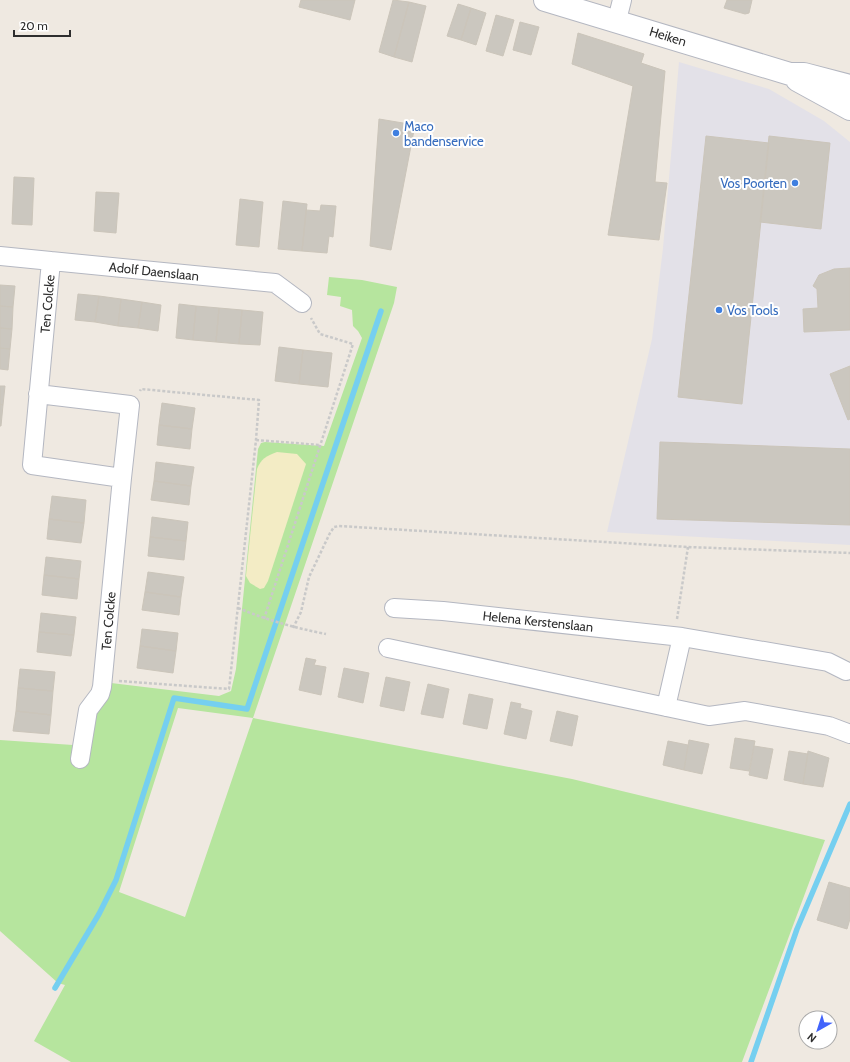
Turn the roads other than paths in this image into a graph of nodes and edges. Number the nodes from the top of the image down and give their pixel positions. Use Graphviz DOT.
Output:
graph roads {
  1 [pos="545,0"];
  2 [pos="620,10"];
  3 [pos="790,74"];
  4 [pos="850,86"];
  5 [pos="850,109"];
  6 [pos="0,256"];
  7 [pos="51,261"];
  8 [pos="302,302"];
  9 [pos="38,394"];
  10 [pos="122,478"];
  11 [pos="394,608"];
  12 [pos="678,636"];
  13 [pos="388,648"];
  14 [pos="846,671"];
  15 [pos="666,707"];
  16 [pos="850,734"];
  17 [pos="80,759"];
  1 -- 2 [label="main road, Heiken"];
  2 -- 3 [label="main road, Heiken"];
  3 -- 4 [label="main road, Heiken"];
  3 -- 5 [label="main road, Heiken"];
  6 -- 7 [label="street, Adolf Daenslaan"];
  7 -- 8 [label="street, Adolf Daenslaan"];
  7 -- 9 [label="street, Ten Colcke"];
  9 -- 10 [label="street, Ten Colcke"];
  9 -- 10 [label="street, Ten Colcke"];
  10 -- 17 [label="street, Ten Colcke"];
  11 -- 12 [label="street, Helena Kerstenslaan"];
  12 -- 14 [label="street, Helena Kerstenslaan"];
  12 -- 15 [label="street"];
  13 -- 15 [label="street"];
  15 -- 16 [label="street"];
}
